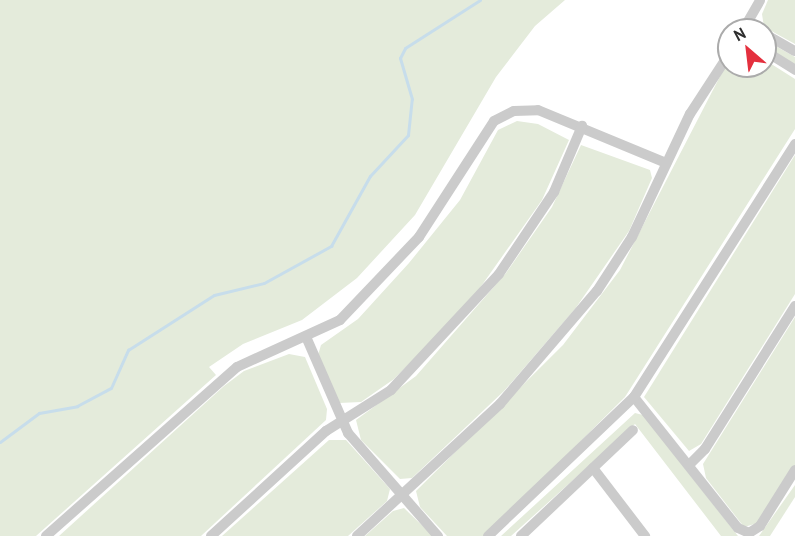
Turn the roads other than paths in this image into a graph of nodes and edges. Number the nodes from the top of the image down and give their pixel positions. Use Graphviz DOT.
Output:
graph roads {
  1 [pos="760,0"];
  2 [pos="750,18"];
  3 [pos="777,41"];
  4 [pos="795,51"];
  5 [pos="777,59"];
  6 [pos="795,70"];
  7 [pos="717,75"];
  8 [pos="582,126"];
  9 [pos="795,144"];
  10 [pos="666,163"];
  11 [pos="795,306"];
  12 [pos="307,339"];
  13 [pos="634,397"];
  14 [pos="340,421"];
  15 [pos="633,430"];
  16 [pos="690,464"];
  17 [pos="593,468"];
  18 [pos="795,470"];
  19 [pos="403,495"];
  20 [pos="525,535"];
  21 [pos="46,536"];
  22 [pos="211,536"];
  23 [pos="357,536"];
  24 [pos="438,536"];
  25 [pos="488,536"];
  26 [pos="645,536"];
  1 -- 2 [label="street"];
  3 -- 4 [label="street"];
  5 -- 6 [label="street"];
  7 -- 10 [label="street"];
  8 -- 10 [label="street"];
  8 -- 12 [label="street"];
  8 -- 14 [label="street"];
  9 -- 13 [label="street"];
  10 -- 19 [label="street"];
  11 -- 16 [label="street"];
  12 -- 14 [label="street"];
  12 -- 21 [label="street"];
  13 -- 16 [label="street"];
  13 -- 25 [label="street"];
  14 -- 19 [label="street"];
  14 -- 22 [label="street"];
  15 -- 17 [label="street"];
  16 -- 18 [label="street"];
  17 -- 20 [label="street"];
  17 -- 26 [label="street"];
  19 -- 23 [label="street"];
  19 -- 24 [label="street"];
}
